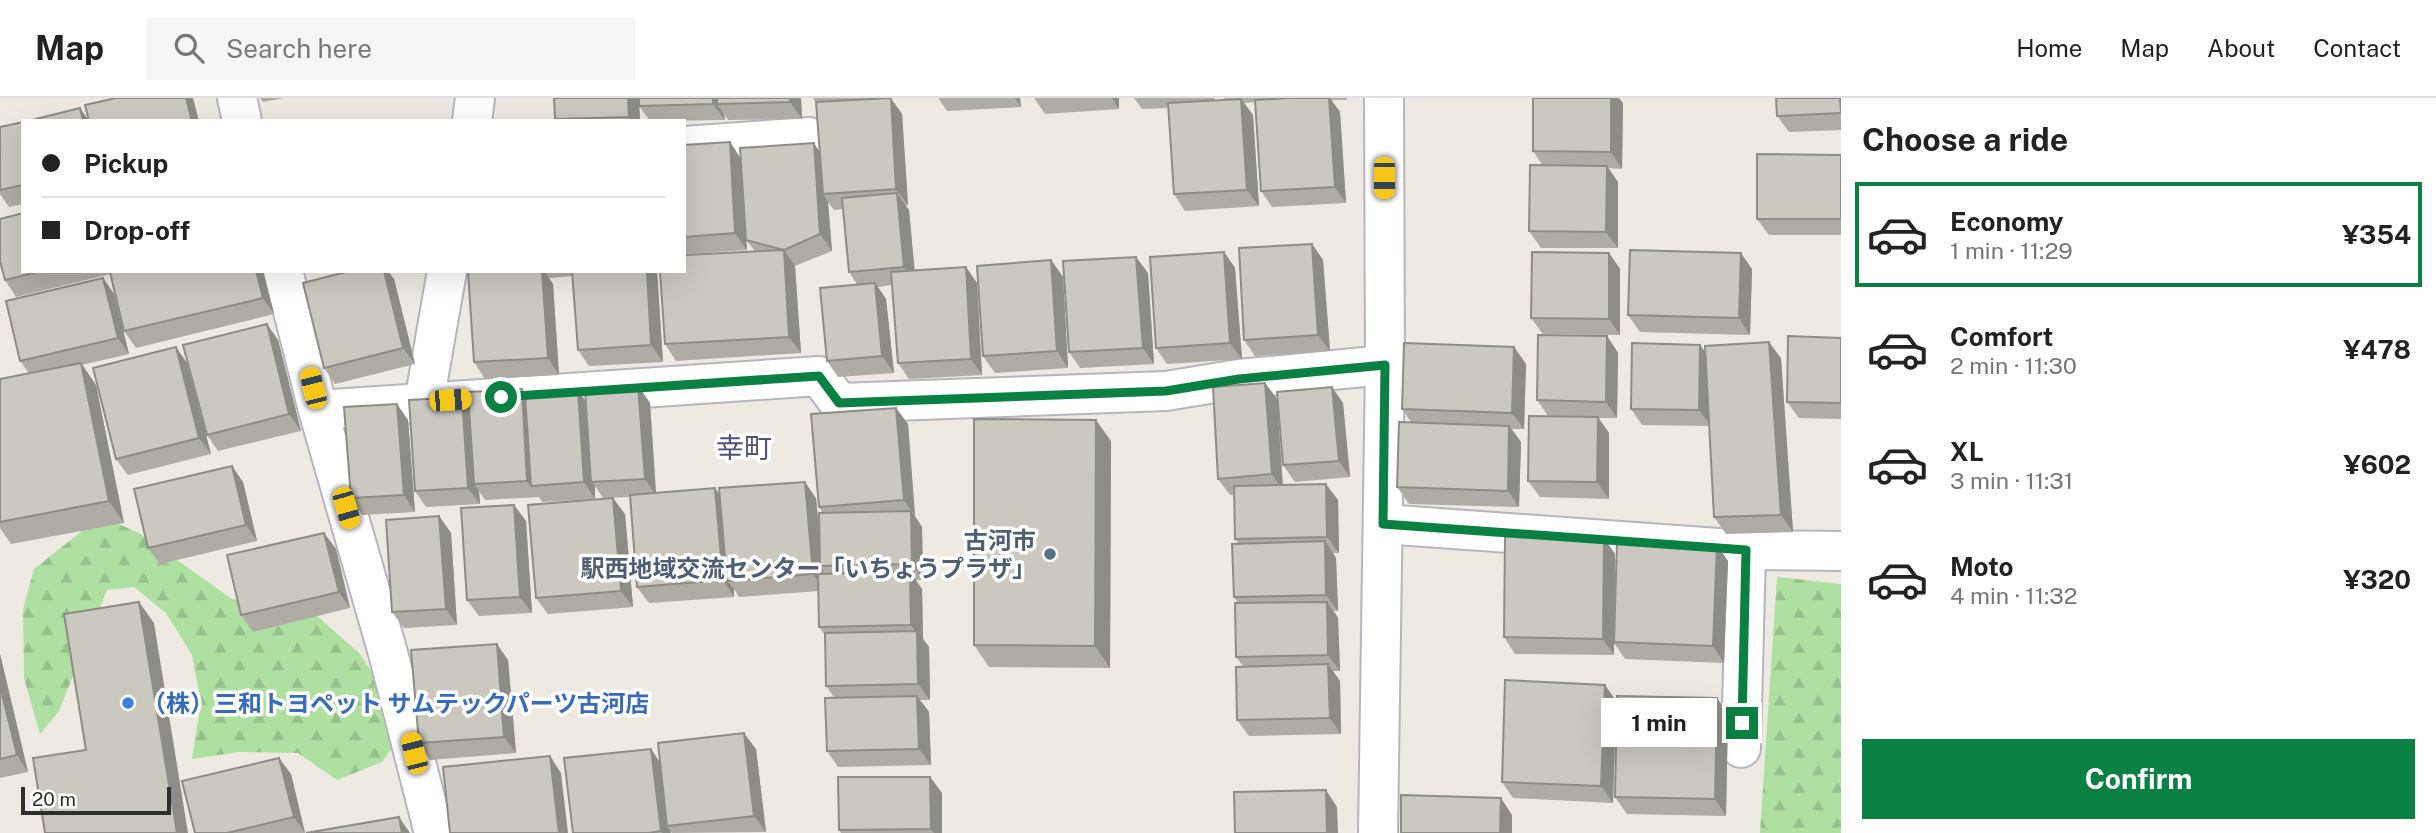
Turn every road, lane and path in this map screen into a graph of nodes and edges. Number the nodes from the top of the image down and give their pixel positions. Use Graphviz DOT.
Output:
graph roads {
  1 [pos="237,98"];
  2 [pos="475,98"];
  3 [pos="1384,98"];
  4 [pos="242,119"];
  5 [pos="472,119"];
  6 [pos="809,136"];
  7 [pos="686,146"];
  8 [pos="284,273"];
  9 [pos="447,273"];
  10 [pos="1385,365"];
  11 [pos="425,401"];
  12 [pos="318,410"];
  13 [pos="1383,524"];
  14 [pos="1746,550"];
  15 [pos="1841,551"];
  16 [pos="1741,748"];
  17 [pos="434,833"];
  18 [pos="1378,833"];
  1 -- 4 [label="street"];
  2 -- 5 [label="street"];
  3 -- 10 [label="street"];
  6 -- 7 [label="street"];
  8 -- 12 [label="street"];
  9 -- 11 [label="street"];
  10 -- 11 [label="street"];
  10 -- 13 [label="street"];
  11 -- 12 [label="street"];
  12 -- 17 [label="street"];
  13 -- 14 [label="street"];
  13 -- 18 [label="street"];
  14 -- 15 [label="street"];
  14 -- 16 [label="street"];
}
